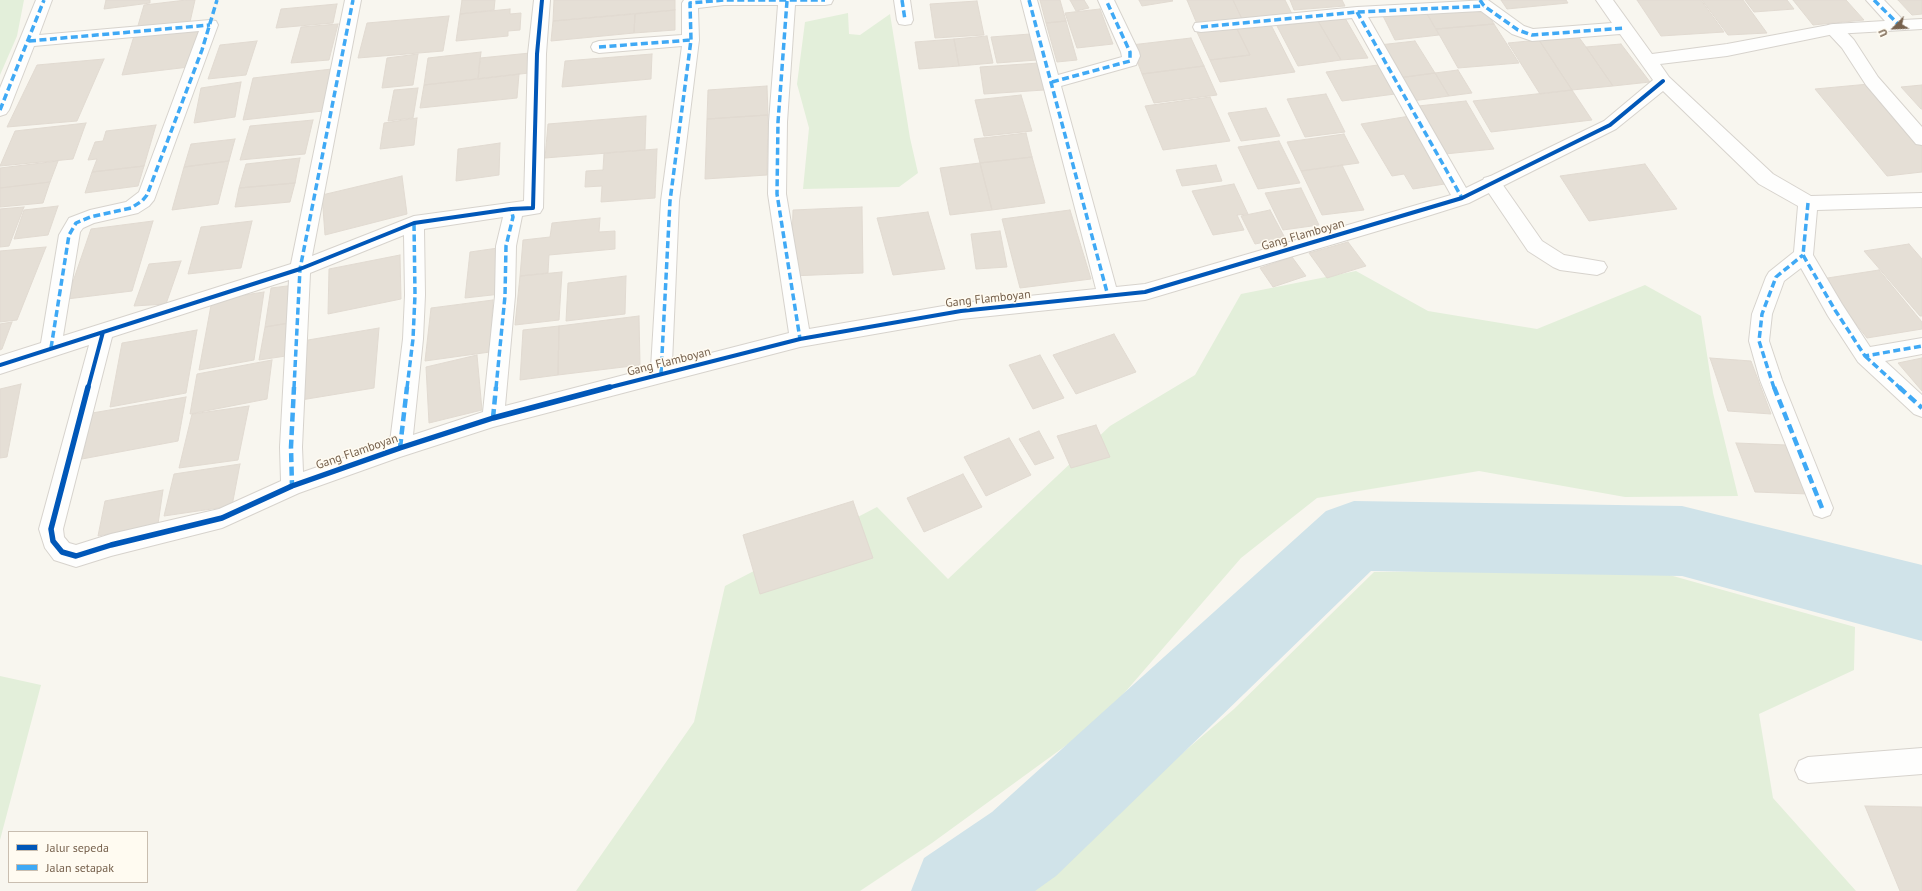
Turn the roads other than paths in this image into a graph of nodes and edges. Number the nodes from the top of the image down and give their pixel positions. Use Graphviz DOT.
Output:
graph roads {
  1 [pos="44,0"];
  2 [pos="353,0"];
  3 [pos="542,0"];
  4 [pos="825,0"];
  5 [pos="902,0"];
  6 [pos="1029,0"];
  7 [pos="1106,0"];
  8 [pos="1604,0"];
  9 [pos="1874,0"];
  10 [pos="787,1"];
  11 [pos="1482,3"];
  12 [pos="1357,12"];
  13 [pos="905,20"];
  14 [pos="1922,24"];
  15 [pos="1900,26"];
  16 [pos="1201,27"];
  17 [pos="1624,28"];
  18 [pos="1834,29"];
  19 [pos="691,40"];
  20 [pos="28,41"];
  21 [pos="599,47"];
  22 [pos="1648,60"];
  23 [pos="1663,81"];
  24 [pos="1052,82"];
  25 [pos="0,110"];
  26 [pos="1922,139"];
  27 [pos="1491,183"];
  28 [pos="1462,198"];
  29 [pos="1922,200"];
  30 [pos="1808,203"];
  31 [pos="511,209"];
  32 [pos="414,223"];
  33 [pos="1803,255"];
  34 [pos="1597,267"];
  35 [pos="300,268"];
  36 [pos="1108,296"];
  37 [pos="103,332"];
  38 [pos="800,338"];
  39 [pos="1922,346"];
  40 [pos="51,348"];
  41 [pos="1865,356"];
  42 [pos="0,365"];
  43 [pos="661,374"];
  44 [pos="1922,408"];
  45 [pos="493,418"];
  46 [pos="400,448"];
  47 [pos="292,486"];
  48 [pos="1822,508"];
  49 [pos="1922,761"];
  50 [pos="1808,770"];
  1 -- 20 [label="street"];
  2 -- 35 [label="street"];
  3 -- 31 [label="street"];
  4 -- 10 [label="street"];
  5 -- 13 [label="street"];
  6 -- 24 [label="street"];
  7 -- 24 [label="street"];
  8 -- 17 [label="street"];
  9 -- 15 [label="street"];
  10 -- 19 [label="street"];
  10 -- 38 [label="street"];
  11 -- 12 [label="street"];
  11 -- 17 [label="street"];
  12 -- 16 [label="street"];
  12 -- 28 [label="street"];
  14 -- 15 [label="street"];
  15 -- 18 [label="street"];
  17 -- 22 [label="street"];
  18 -- 22 [label="street"];
  18 -- 26 [label="street"];
  19 -- 21 [label="street"];
  19 -- 43 [label="street"];
  20 -- 25 [label="street"];
  20 -- 40 [label="street"];
  22 -- 23 [label="street"];
  23 -- 27 [label="street, Gang Flamboyan"];
  23 -- 30 [label="street"];
  24 -- 36 [label="street"];
  27 -- 28 [label="street, Gang Flamboyan"];
  27 -- 34 [label="street"];
  28 -- 36 [label="street, Gang Flamboyan"];
  29 -- 30 [label="street"];
  30 -- 33 [label="street"];
  31 -- 32 [label="street"];
  31 -- 45 [label="street"];
  32 -- 35 [label="street"];
  32 -- 46 [label="street"];
  33 -- 41 [label="street"];
  33 -- 48 [label="street"];
  35 -- 37 [label="street"];
  35 -- 47 [label="street"];
  36 -- 38 [label="street, Gang Flamboyan"];
  37 -- 40 [label="street"];
  37 -- 47 [label="street, Gang Flamboyan"];
  38 -- 43 [label="street, Gang Flamboyan"];
  39 -- 41 [label="street"];
  40 -- 42 [label="street"];
  41 -- 44 [label="street"];
  43 -- 45 [label="street, Gang Flamboyan"];
  45 -- 46 [label="street, Gang Flamboyan"];
  46 -- 47 [label="street, Gang Flamboyan"];
  49 -- 50 [label="street"];
}
